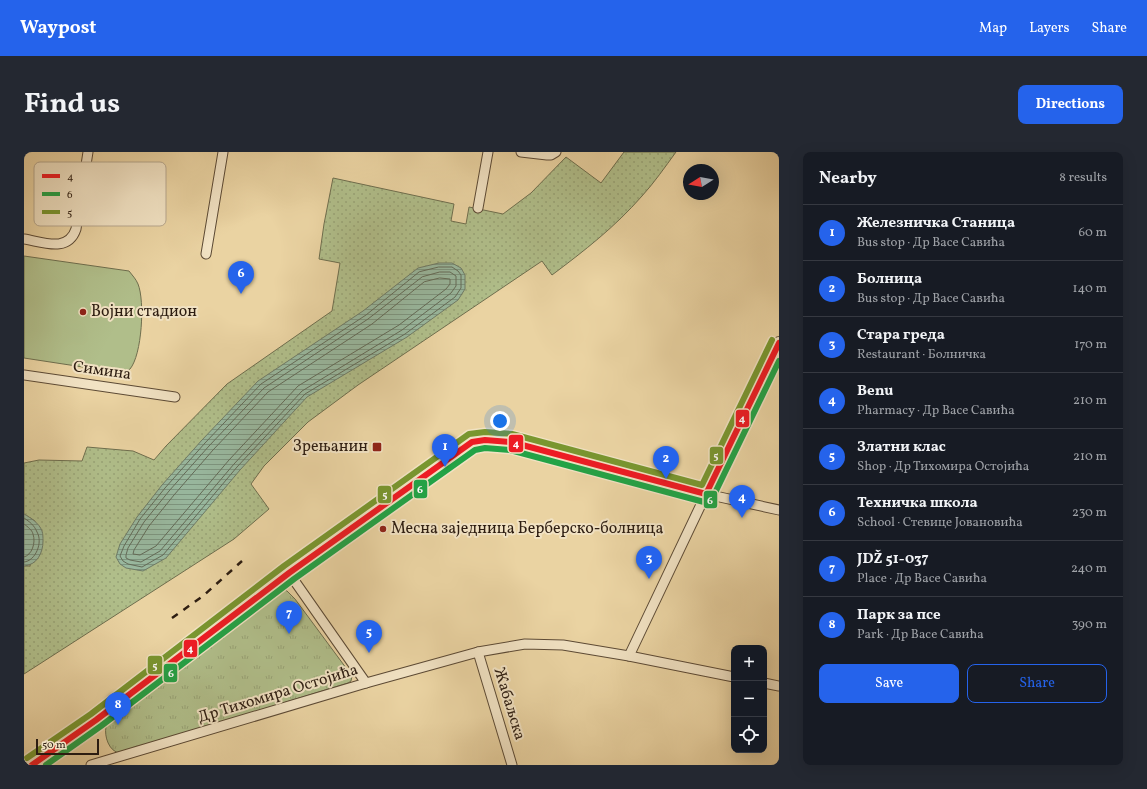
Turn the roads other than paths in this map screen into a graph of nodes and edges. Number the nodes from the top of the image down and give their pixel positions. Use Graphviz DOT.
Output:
graph roads {
  1 [pos="88,152"];
  2 [pos="223,152"];
  3 [pos="488,152"];
  4 [pos="521,152"];
  5 [pos="556,152"];
  6 [pos="86,162"];
  7 [pos="478,208"];
  8 [pos="76,226"];
  9 [pos="24,239"];
  10 [pos="206,254"];
  11 [pos="779,343"];
  12 [pos="24,375"];
  13 [pos="175,397"];
  14 [pos="706,494"];
  15 [pos="779,510"];
  16 [pos="289,573"];
  17 [pos="478,652"];
  18 [pos="629,656"];
  19 [pos="731,676"];
  20 [pos="366,683"];
  21 [pos="767,684"];
  22 [pos="779,686"];
  23 [pos="32,765"];
  24 [pos="91,765"];
  25 [pos="512,765"];
  1 -- 6 [label="street"];
  2 -- 10 [label="street"];
  3 -- 7 [label="street"];
  4 -- 5 [label="street"];
  8 -- 9 [label="street"];
  11 -- 14 [label="street"];
  12 -- 13 [label="street, Симина"];
  14 -- 15 [label="street"];
  14 -- 16 [label="street"];
  14 -- 18 [label="street"];
  16 -- 20 [label="street"];
  16 -- 23 [label="street"];
  17 -- 18 [label="street, Др Тихомира Остојића"];
  17 -- 20 [label="street, Др Тихомира Остојића"];
  17 -- 25 [label="street, Жабаљска"];
  18 -- 19 [label="street, Др Тихомира Остојића"];
  20 -- 24 [label="street, Др Тихомира Остојића"];
  21 -- 22 [label="street"];
}
